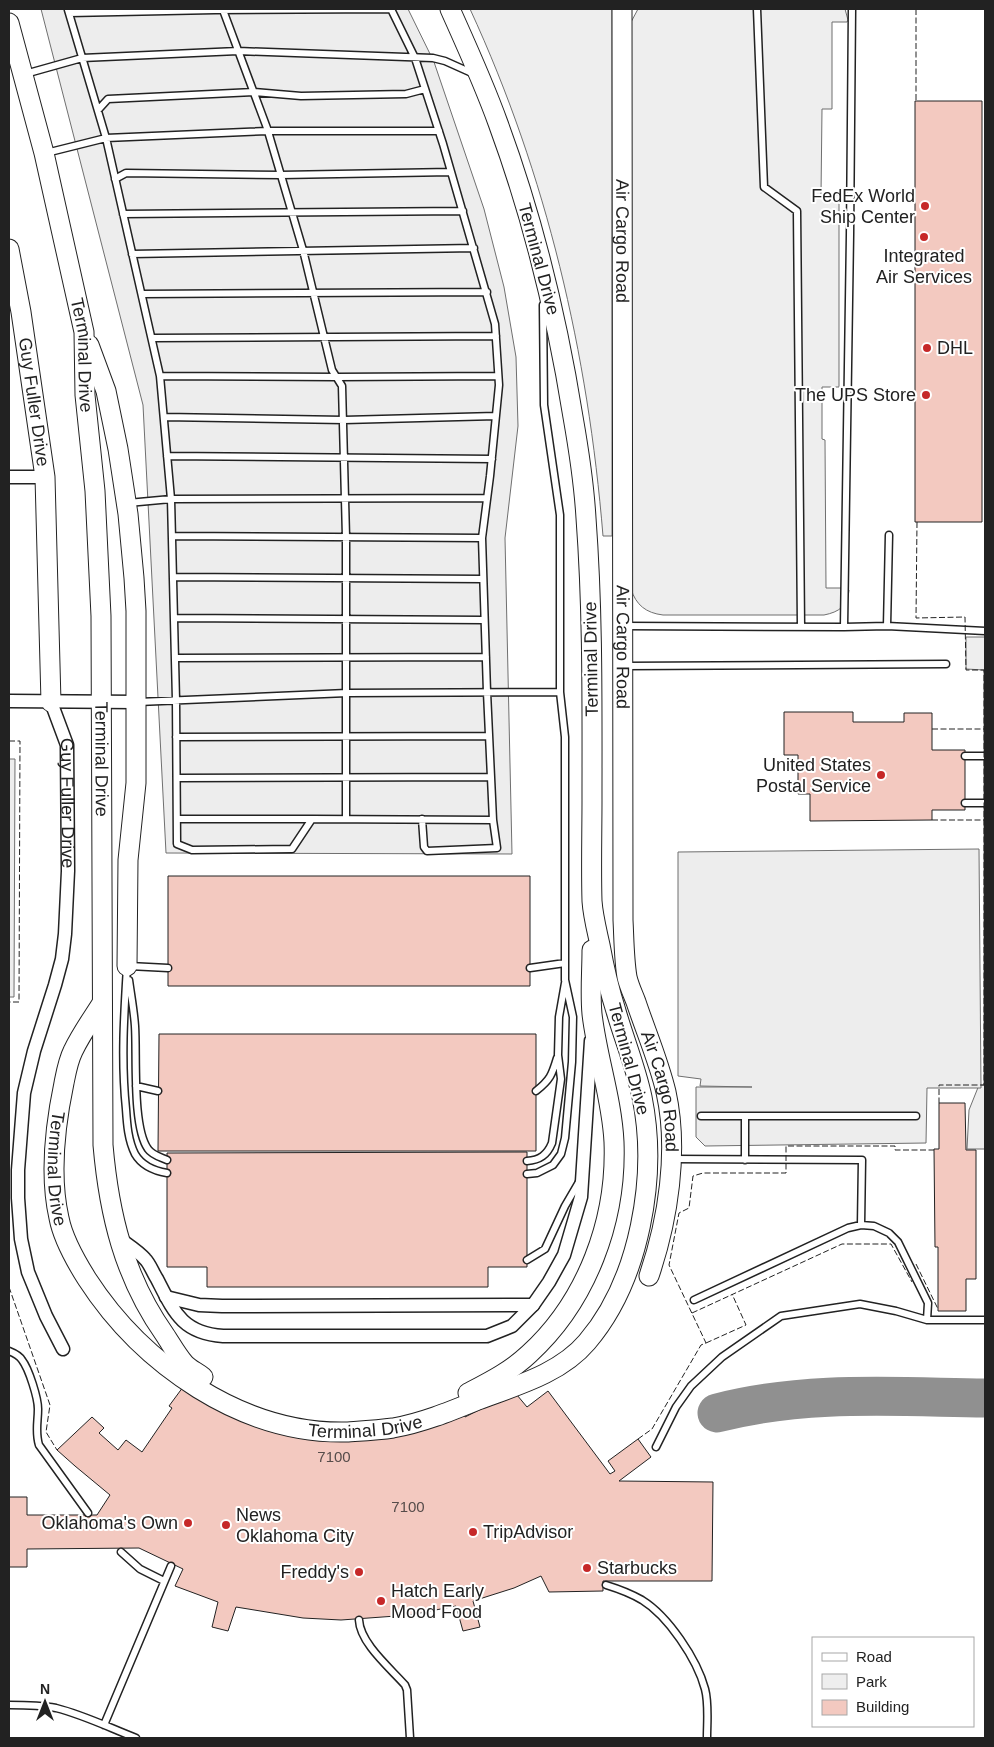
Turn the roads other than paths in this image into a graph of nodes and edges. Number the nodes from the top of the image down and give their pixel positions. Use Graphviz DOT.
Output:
graph roads {
  1 [pos="215,9"];
  2 [pos="391,9"];
  3 [pos="450,9"];
  4 [pos="622,9"];
  5 [pos="757,9"];
  6 [pos="852,9"];
  7 [pos="223,10"];
  8 [pos="68,11"];
  9 [pos="9,23"];
  10 [pos="238,51"];
  11 [pos="82,58"];
  12 [pos="415,58"];
  13 [pos="24,74"];
  14 [pos="480,77"];
  15 [pos="425,88"];
  16 [pos="254,92"];
  17 [pos="98,110"];
  18 [pos="268,131"];
  19 [pos="439,131"];
  20 [pos="106,138"];
  21 [pos="44,153"];
  22 [pos="452,172"];
  23 [pos="281,175"];
  24 [pos="115,179"];
  25 [pos="462,211"];
  26 [pos="292,212"];
  27 [pos="123,214"];
  28 [pos="474,248"];
  29 [pos="9,249"];
  30 [pos="303,250"];
  31 [pos="132,254"];
  32 [pos="544,272"];
  33 [pos="487,292"];
  34 [pos="142,294"];
  35 [pos="314,294"];
  36 [pos="84,332"];
  37 [pos="325,336"];
  38 [pos="496,336"];
  39 [pos="152,338"];
  40 [pos="160,376"];
  41 [pos="498,376"];
  42 [pos="337,377"];
  43 [pos="496,416"];
  44 [pos="164,418"];
  45 [pos="344,420"];
  46 [pos="167,456"];
  47 [pos="345,457"];
  48 [pos="492,459"];
  49 [pos="9,477"];
  50 [pos="45,478"];
  51 [pos="487,498"];
  52 [pos="171,499"];
  53 [pos="346,499"];
  54 [pos="126,503"];
  55 [pos="888,535"];
  56 [pos="172,536"];
  57 [pos="346,537"];
  58 [pos="482,538"];
  59 [pos="173,578"];
  60 [pos="346,578"];
  61 [pos="483,579"];
  62 [pos="174,618"];
  63 [pos="347,619"];
  64 [pos="484,620"];
  65 [pos="623,626"];
  66 [pos="801,626"];
  67 [pos="886,626"];
  68 [pos="844,627"];
  69 [pos="985,631"];
  70 [pos="486,657"];
  71 [pos="175,658"];
  72 [pos="347,658"];
  73 [pos="946,664"];
  74 [pos="623,666"];
  75 [pos="487,692"];
  76 [pos="560,692"];
  77 [pos="348,693"];
  78 [pos="176,700"];
  79 [pos="9,701"];
  80 [pos="51,702"];
  81 [pos="102,702"];
  82 [pos="137,702"];
  83 [pos="176,736"];
  84 [pos="347,736"];
  85 [pos="489,736"];
  86 [pos="965,756"];
  87 [pos="985,756"];
  88 [pos="347,777"];
  89 [pos="177,778"];
  90 [pos="491,778"];
  91 [pos="965,803"];
  92 [pos="985,803"];
  93 [pos="346,818"];
  94 [pos="177,819"];
  95 [pos="312,819"];
  96 [pos="422,819"];
  97 [pos="493,820"];
  98 [pos="102,901"];
  99 [pos="128,901"];
  100 [pos="592,907"];
  101 [pos="565,963"];
  102 [pos="128,966"];
  103 [pos="168,968"];
  104 [pos="530,968"];
  105 [pos="565,980"];
  106 [pos="102,1003"];
  107 [pos="592,1014"];
  108 [pos="558,1055"];
  109 [pos="136,1086"];
  110 [pos="536,1090"];
  111 [pos="158,1092"];
  112 [pos="702,1116"];
  113 [pos="745,1116"];
  114 [pos="916,1116"];
  115 [pos="167,1160"];
  116 [pos="671,1160"];
  117 [pos="745,1160"];
  118 [pos="527,1161"];
  119 [pos="167,1173"];
  120 [pos="527,1174"];
  121 [pos="584,1175"];
  122 [pos="862,1225"];
  123 [pos="118,1237"];
  124 [pos="527,1260"];
  125 [pos="649,1276"];
  126 [pos="166,1297"];
  127 [pos="694,1300"];
  128 [pos="532,1306"];
  129 [pos="927,1320"];
  130 [pos="985,1320"];
  131 [pos="63,1349"];
  132 [pos="9,1352"];
  133 [pos="656,1447"];
  134 [pos="88,1514"];
  135 [pos="120,1552"];
  136 [pos="171,1566"];
  137 [pos="164,1581"];
  138 [pos="606,1585"];
  139 [pos="359,1620"];
  140 [pos="9,1705"];
  141 [pos="104,1725"];
  142 [pos="136,1738"];
  143 [pos="410,1738"];
  144 [pos="707,1738"];
  1 -- 7 [label="lane"];
  1 -- 8 [label="lane"];
  2 -- 7 [label="lane"];
  2 -- 12 [label="lane"];
  3 -- 14 [label="main road, Terminal Drive"];
  4 -- 65 [label="main road, Air Cargo Road"];
  5 -- 66 [label="lane"];
  6 -- 68 [label="lane"];
  7 -- 10 [label="lane"];
  8 -- 11 [label="lane"];
  9 -- 13 [label="main road, Terminal Drive"];
  10 -- 11 [label="lane"];
  10 -- 12 [label="lane"];
  10 -- 16 [label="lane"];
  11 -- 13 [label="lane"];
  11 -- 17 [label="lane"];
  12 -- 14 [label="lane"];
  12 -- 15 [label="lane"];
  13 -- 21 [label="main road, Terminal Drive"];
  14 -- 32 [label="main road, Terminal Drive"];
  15 -- 16 [label="lane"];
  15 -- 19 [label="lane"];
  16 -- 17 [label="lane"];
  16 -- 18 [label="lane"];
  17 -- 20 [label="lane"];
  18 -- 19 [label="lane"];
  18 -- 20 [label="lane"];
  18 -- 23 [label="lane"];
  19 -- 22 [label="lane"];
  20 -- 21 [label="lane"];
  20 -- 24 [label="lane"];
  21 -- 36 [label="main road, Terminal Drive"];
  22 -- 23 [label="lane"];
  22 -- 25 [label="lane"];
  23 -- 24 [label="lane"];
  23 -- 26 [label="lane"];
  24 -- 27 [label="lane"];
  25 -- 26 [label="lane"];
  25 -- 28 [label="lane"];
  26 -- 27 [label="lane"];
  26 -- 30 [label="lane"];
  27 -- 31 [label="lane"];
  28 -- 30 [label="lane"];
  28 -- 33 [label="lane"];
  29 -- 50 [label="main road, Guy Fuller Drive"];
  30 -- 31 [label="lane"];
  30 -- 35 [label="lane"];
  31 -- 34 [label="lane"];
  32 -- 76 [label="lane"];
  32 -- 100 [label="main road, Terminal Drive"];
  33 -- 35 [label="lane"];
  33 -- 38 [label="lane"];
  34 -- 35 [label="lane"];
  34 -- 39 [label="lane"];
  35 -- 37 [label="lane"];
  36 -- 54 [label="main road"];
  36 -- 81 [label="main road, Terminal Drive"];
  37 -- 38 [label="lane"];
  37 -- 39 [label="lane"];
  37 -- 42 [label="lane"];
  38 -- 41 [label="lane"];
  39 -- 40 [label="lane"];
  40 -- 42 [label="lane"];
  40 -- 44 [label="lane"];
  41 -- 42 [label="lane"];
  41 -- 43 [label="lane"];
  42 -- 45 [label="lane"];
  43 -- 45 [label="lane"];
  43 -- 48 [label="lane"];
  44 -- 45 [label="lane"];
  44 -- 46 [label="lane"];
  45 -- 47 [label="lane"];
  46 -- 47 [label="lane"];
  46 -- 52 [label="lane"];
  47 -- 48 [label="lane"];
  47 -- 53 [label="lane"];
  48 -- 51 [label="lane"];
  49 -- 50 [label="street"];
  50 -- 80 [label="main road, Guy Fuller Drive"];
  51 -- 53 [label="lane"];
  51 -- 58 [label="lane"];
  52 -- 53 [label="lane"];
  52 -- 54 [label="lane"];
  52 -- 56 [label="lane"];
  53 -- 57 [label="lane"];
  54 -- 82 [label="main road"];
  55 -- 67 [label="lane"];
  56 -- 57 [label="lane"];
  56 -- 59 [label="lane"];
  57 -- 58 [label="lane"];
  57 -- 60 [label="lane"];
  58 -- 61 [label="lane"];
  59 -- 60 [label="lane"];
  59 -- 62 [label="lane"];
  60 -- 61 [label="lane"];
  60 -- 63 [label="lane"];
  61 -- 64 [label="lane"];
  62 -- 63 [label="lane"];
  62 -- 71 [label="lane"];
  63 -- 64 [label="lane"];
  63 -- 72 [label="lane"];
  64 -- 70 [label="lane"];
  65 -- 66 [label="lane"];
  65 -- 74 [label="main road, Air Cargo Road"];
  66 -- 68 [label="lane"];
  67 -- 68 [label="lane"];
  67 -- 69 [label="lane"];
  70 -- 72 [label="lane"];
  70 -- 75 [label="lane"];
  71 -- 72 [label="lane"];
  71 -- 78 [label="lane"];
  72 -- 77 [label="lane"];
  73 -- 74 [label="lane"];
  74 -- 116 [label="main road, Air Cargo Road"];
  75 -- 76 [label="lane"];
  75 -- 77 [label="lane"];
  75 -- 85 [label="lane"];
  76 -- 101 [label="lane"];
  77 -- 78 [label="lane"];
  77 -- 84 [label="lane"];
  78 -- 82 [label="lane"];
  78 -- 83 [label="lane"];
  79 -- 80 [label="street"];
  80 -- 81 [label="street"];
  80 -- 131 [label="street, Guy Fuller Drive"];
  81 -- 82 [label="street"];
  81 -- 98 [label="main road, Terminal Drive"];
  82 -- 99 [label="main road"];
  83 -- 84 [label="lane"];
  83 -- 89 [label="lane"];
  84 -- 85 [label="lane"];
  84 -- 88 [label="lane"];
  85 -- 90 [label="lane"];
  86 -- 87 [label="lane"];
  88 -- 89 [label="lane"];
  88 -- 90 [label="lane"];
  88 -- 93 [label="lane"];
  89 -- 94 [label="lane"];
  90 -- 97 [label="lane"];
  91 -- 92 [label="lane"];
  93 -- 95 [label="lane"];
  93 -- 96 [label="lane"];
  94 -- 95 [label="lane"];
  94 -- 95 [label="lane"];
  96 -- 97 [label="lane"];
  96 -- 97 [label="lane"];
  98 -- 99 [label="main road"];
  98 -- 106 [label="main road, Terminal Drive"];
  99 -- 102 [label="main road"];
  100 -- 106 [label="main road, Terminal Drive"];
  100 -- 107 [label="main road"];
  101 -- 104 [label="lane"];
  101 -- 105 [label="lane"];
  102 -- 103 [label="lane"];
  102 -- 109 [label="lane"];
  102 -- 119 [label="lane"];
  105 -- 108 [label="lane"];
  105 -- 120 [label="lane"];
  106 -- 123 [label="main road"];
  107 -- 121 [label="street"];
  107 -- 123 [label="main road"];
  108 -- 110 [label="lane"];
  108 -- 118 [label="lane"];
  109 -- 111 [label="lane"];
  109 -- 115 [label="lane"];
  112 -- 113 [label="lane"];
  113 -- 114 [label="lane"];
  113 -- 117 [label="lane"];
  116 -- 117 [label="lane"];
  116 -- 125 [label="main road, Air Cargo Road"];
  117 -- 122 [label="lane"];
  121 -- 124 [label="lane"];
  121 -- 128 [label="street"];
  122 -- 127 [label="lane"];
  122 -- 129 [label="lane"];
  123 -- 126 [label="street"];
  126 -- 128 [label="street"];
  126 -- 128 [label="street"];
  129 -- 130 [label="lane"];
  129 -- 133 [label="lane"];
  132 -- 134 [label="lane"];
  135 -- 137 [label="lane"];
  136 -- 137 [label="lane"];
  137 -- 141 [label="lane"];
  138 -- 144 [label="lane"];
  139 -- 143 [label="lane"];
  140 -- 141 [label="lane"];
  141 -- 142 [label="lane"];
}
